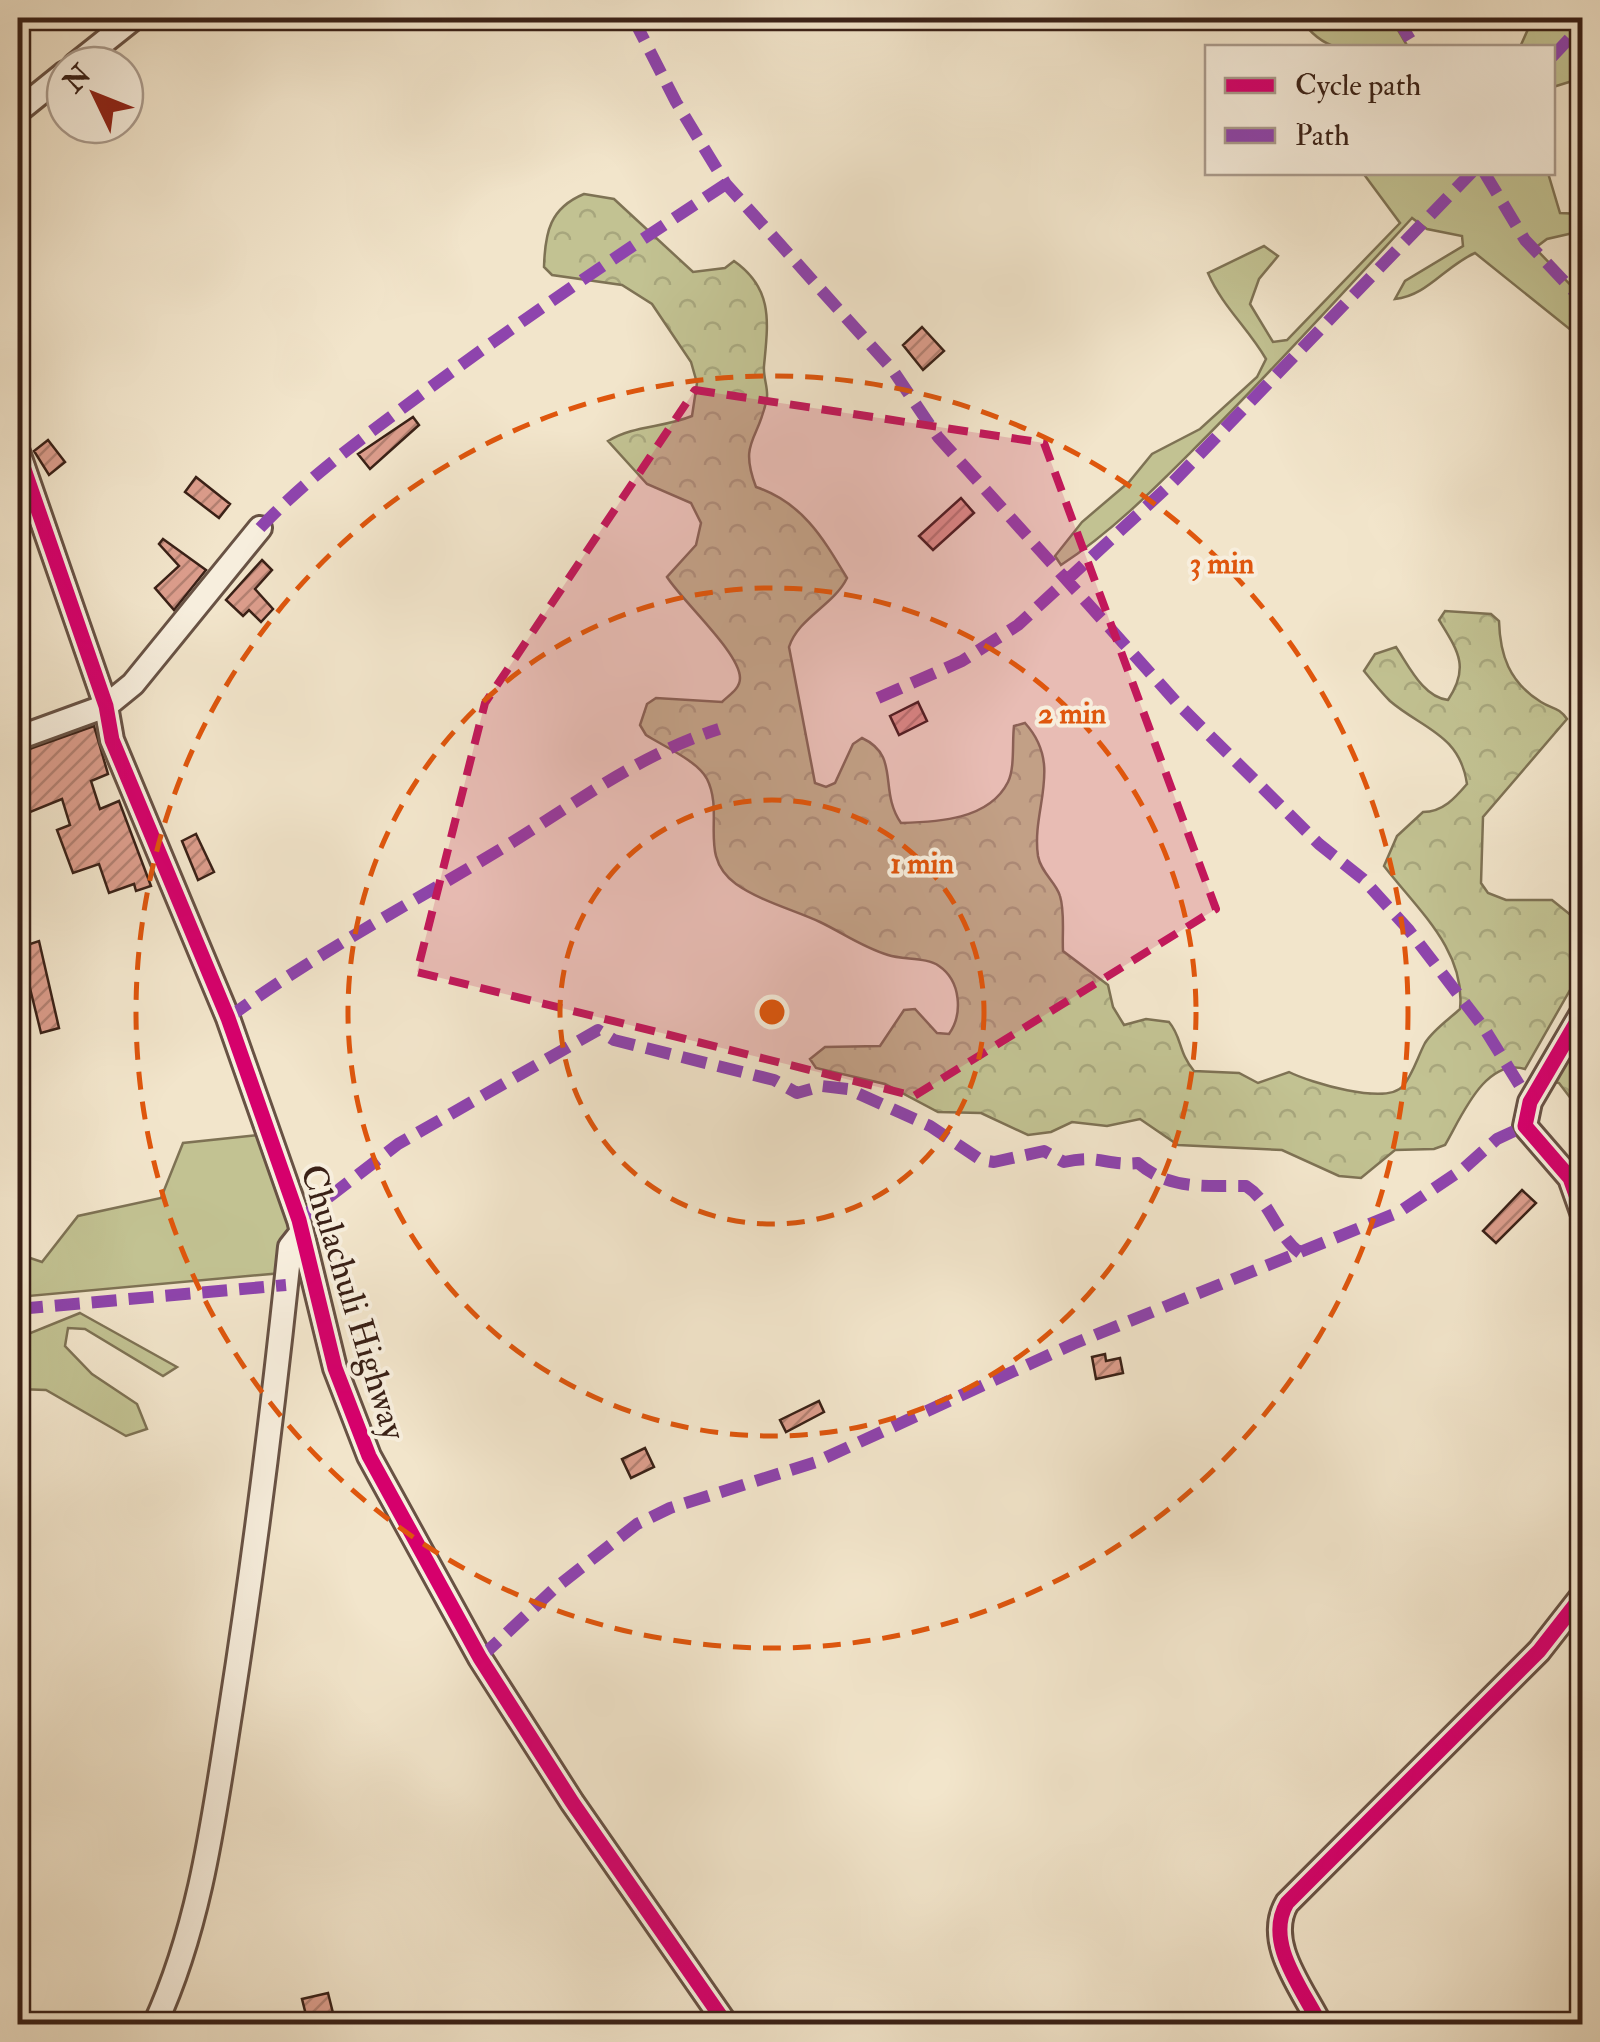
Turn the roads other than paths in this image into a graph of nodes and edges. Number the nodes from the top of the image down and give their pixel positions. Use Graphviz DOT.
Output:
graph roads {
  1 [pos="134,18"];
  2 [pos="100,45"];
  3 [pos="45,89"];
  4 [pos="18,111"];
  5 [pos="18,452"];
  6 [pos="260,528"];
  7 [pos="106,706"];
  8 [pos="18,738"];
  9 [pos="1582,1014"];
  10 [pos="1582,1212"];
  11 [pos="301,1232"];
  12 [pos="1582,1596"];
  13 [pos="155,2024"];
  14 [pos="726,2024"];
  15 [pos="1320,2024"];
  1 -- 2 [label="street"];
  3 -- 4 [label="street"];
  5 -- 7 [label="street, Chulachuli Highway"];
  6 -- 7 [label="street"];
  7 -- 8 [label="street"];
  7 -- 11 [label="street, Chulachuli Highway"];
  9 -- 10 [label="street"];
  11 -- 13 [label="street"];
  11 -- 14 [label="street, Chulachuli Highway"];
  12 -- 15 [label="street"];
}
